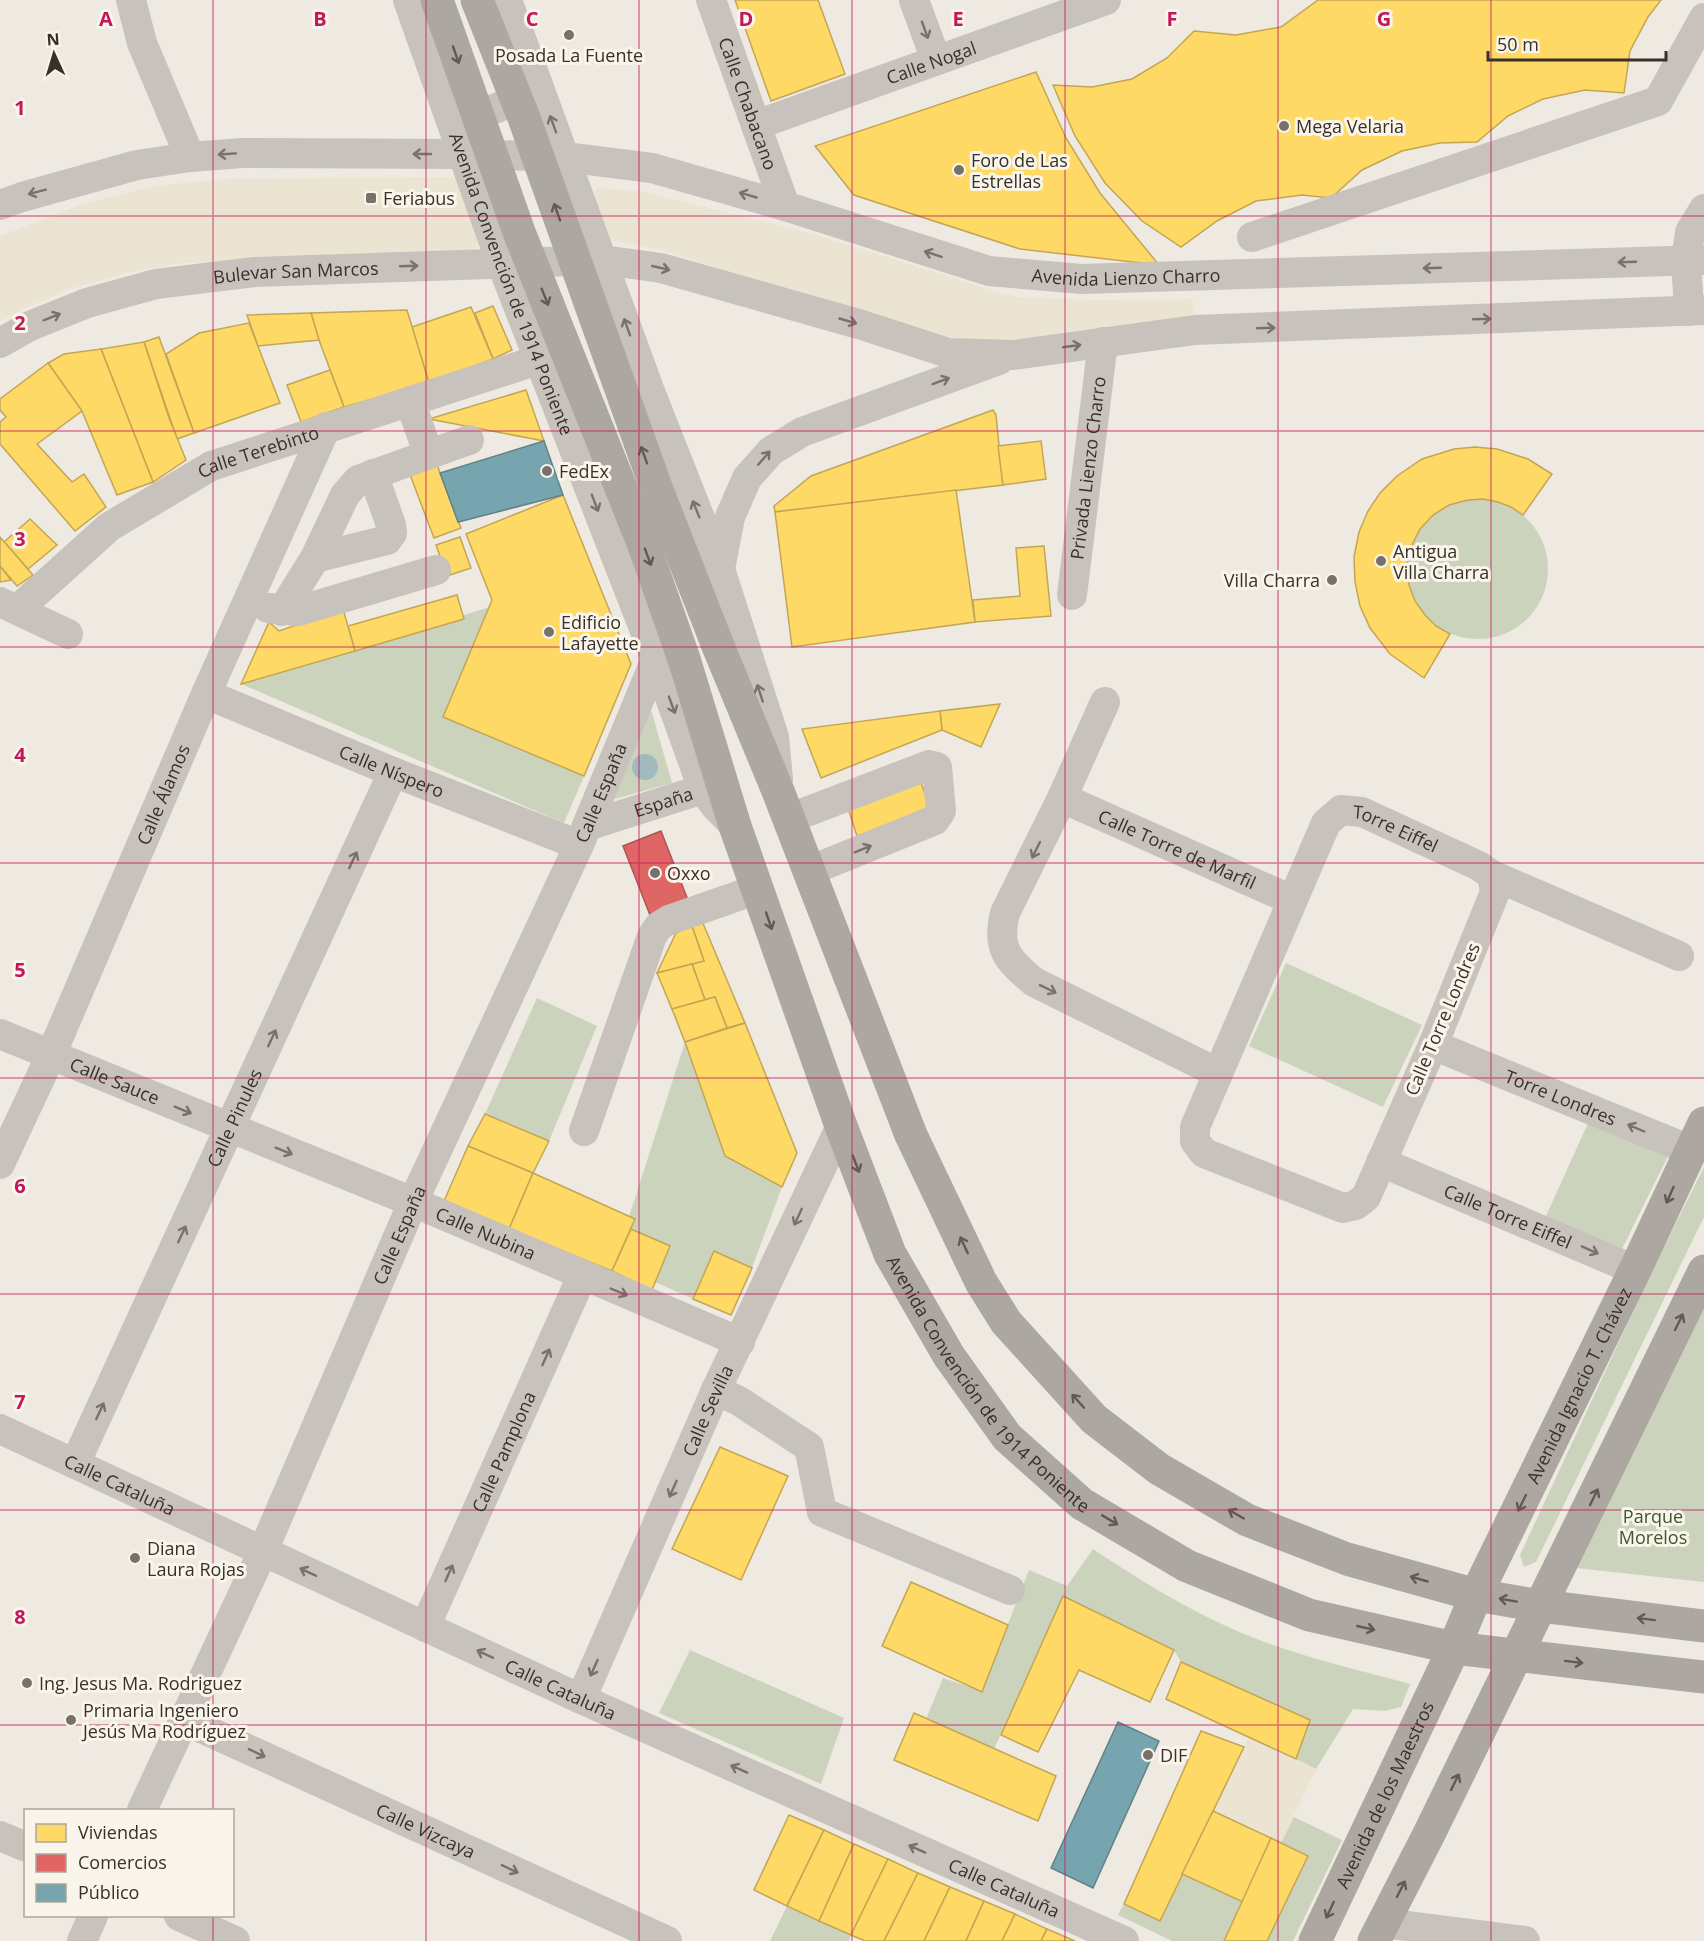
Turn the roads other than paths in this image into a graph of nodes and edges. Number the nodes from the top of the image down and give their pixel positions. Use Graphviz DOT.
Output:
graph roads {
  1 [pos="131,0"];
  2 [pos="408,0"];
  3 [pos="437,0"];
  4 [pos="477,0"];
  5 [pos="507,0"];
  6 [pos="711,0"];
  7 [pos="914,0"];
  8 [pos="1106,0"];
  9 [pos="1704,18"];
  10 [pos="936,60"];
  11 [pos="533,70"];
  12 [pos="442,97"];
  13 [pos="756,125"];
  14 [pos="462,154"];
  15 [pos="190,157"];
  16 [pos="564,158"];
  17 [pos="0,205"];
  18 [pos="785,206"];
  19 [pos="1704,209"];
  20 [pos="1252,237"];
  21 [pos="603,260"];
  22 [pos="1695,260"];
  23 [pos="501,262"];
  24 [pos="1696,310"];
  25 [pos="1103,342"];
  26 [pos="0,343"];
  27 [pos="1014,355"];
  28 [pos="538,360"];
  29 [pos="649,389"];
  30 [pos="410,401"];
  31 [pos="565,425"];
  32 [pos="326,427"];
  33 [pos="469,440"];
  34 [pos="428,453"];
  35 [pos="373,474"];
  36 [pos="315,558"];
  37 [pos="720,569"];
  38 [pos="436,570"];
  39 [pos="1072,595"];
  40 [pos="246,605"];
  41 [pos="9,606"];
  42 [pos="282,611"];
  43 [pos="68,633"];
  44 [pos="670,659"];
  45 [pos="206,694"];
  46 [pos="1105,702"];
  47 [pos="393,772"];
  48 [pos="703,789"];
  49 [pos="1062,798"];
  50 [pos="783,805"];
  51 [pos="735,826"];
  52 [pos="583,836"];
  53 [pos="809,871"];
  54 [pos="1492,875"];
  55 [pos="758,889"];
  56 [pos="1292,900"];
  57 [pos="1679,956"];
  58 [pos="0,1034"];
  59 [pos="1433,1045"];
  60 [pos="51,1055"];
  61 [pos="1218,1073"];
  62 [pos="841,1126"];
  63 [pos="230,1129"];
  64 [pos="584,1131"];
  65 [pos="1697,1136"];
  66 [pos="1381,1162"];
  67 [pos="0,1164"];
  68 [pos="413,1202"];
  69 [pos="1635,1270"];
  70 [pos="1704,1271"];
  71 [pos="582,1276"];
  72 [pos="740,1342"];
  73 [pos="716,1390"];
  74 [pos="0,1429"];
  75 [pos="75,1464"];
  76 [pos="263,1551"];
  77 [pos="1010,1590"];
  78 [pos="1476,1595"];
  79 [pos="1541,1606"];
  80 [pos="1704,1626"];
  81 [pos="425,1627"];
  82 [pos="1454,1648"];
  83 [pos="1516,1655"];
  84 [pos="1704,1677"];
  85 [pos="581,1699"];
  86 [pos="184,1720"];
  87 [pos="142,1809"];
  88 [pos="0,1836"];
  89 [pos="24,1846"];
  90 [pos="93,1917"];
  91 [pos="181,1917"];
  92 [pos="1379,1932"];
  93 [pos="82,1941"];
  94 [pos="235,1941"];
  95 [pos="667,1941"];
  96 [pos="1124,1941"];
  97 [pos="1315,1941"];
  98 [pos="1525,1941"];
  1 -- 15 [label="street"];
  2 -- 12 [label="street, Avenida Convención de 1914 Poniente"];
  3 -- 44 [label="main road, Avenida Convención de 1914 Poniente, one-way, bridge"];
  50 -- 4 [label="main road, one-way, bridge"];
  5 -- 11 [label="street"];
  6 -- 13 [label="street, Calle Chabacano"];
  7 -- 10 [label="street, one-way"];
  8 -- 10 [label="street, Calle Nogal"];
  9 -- 20 [label="street"];
  10 -- 13 [label="street, Calle Nogal"];
  11 -- 12 [label="street"];
  16 -- 11 [label="street, one-way"];
  12 -- 14 [label="street, Avenida Convención de 1914 Poniente"];
  13 -- 18 [label="street, Calle Chabacano"];
  14 -- 15 [label="street, one-way"];
  14 -- 16 [label="street"];
  14 -- 23 [label="street, Avenida Convención de 1914 Poniente"];
  15 -- 17 [label="street, one-way"];
  18 -- 16 [label="street, Avenida Lienzo Charro, one-way"];
  16 -- 21 [label="street"];
  22 -- 18 [label="street, Avenida Lienzo Charro, one-way"];
  19 -- 22 [label="street"];
  21 -- 23 [label="street, Bulevar San Marcos"];
  21 -- 27 [label="street, one-way"];
  29 -- 21 [label="street, one-way"];
  22 -- 24 [label="street"];
  26 -- 23 [label="street, Bulevar San Marcos, one-way"];
  23 -- 28 [label="street, Avenida Convención de 1914 Poniente"];
  25 -- 24 [label="street, one-way"];
  27 -- 25 [label="street, one-way"];
  25 -- 39 [label="street, Privada Lienzo Charro"];
  37 -- 27 [label="street, one-way"];
  28 -- 30 [label="street, Calle Terebinto"];
  28 -- 31 [label="street, Avenida Convención de 1914 Poniente"];
  29 -- 31 [label="street"];
  37 -- 29 [label="street, one-way"];
  30 -- 32 [label="street, Calle Terebinto"];
  30 -- 34 [label="street"];
  31 -- 44 [label="street, Avenida Convención de 1914 Poniente, one-way"];
  32 -- 40 [label="street, Calle Álamos"];
  32 -- 41 [label="street, Calle Terebinto"];
  33 -- 34 [label="street"];
  34 -- 35 [label="street"];
  35 -- 36 [label="street"];
  35 -- 36 [label="street"];
  36 -- 42 [label="street"];
  50 -- 37 [label="street, one-way"];
  38 -- 42 [label="street"];
  40 -- 42 [label="street"];
  40 -- 45 [label="street, Calle Álamos"];
  41 -- 43 [label="street"];
  44 -- 48 [label="street, Avenida Convención de 1914 Poniente, one-way"];
  44 -- 51 [label="main road, Avenida Convención de 1914 Poniente"];
  44 -- 52 [label="street, Calle España"];
  45 -- 47 [label="street, Calle Níspero"];
  45 -- 60 [label="street, Calle Álamos"];
  46 -- 49 [label="street"];
  47 -- 52 [label="street, Calle Níspero"];
  63 -- 47 [label="street, Calle Pinules, one-way"];
  48 -- 51 [label="street, Avenida Convención de 1914 Poniente"];
  48 -- 52 [label="street, España"];
  49 -- 56 [label="street, Calle Torre de Marfil"];
  49 -- 61 [label="street, one-way"];
  50 -- 53 [label="main road"];
  53 -- 50 [label="street, one-way"];
  51 -- 55 [label="main road, Avenida Convención de 1914 Poniente"];
  52 -- 68 [label="street, Calle España"];
  78 -- 53 [label="main road, one-way"];
  54 -- 56 [label="street, Torre Eiffel"];
  54 -- 57 [label="street, Torre Eiffel"];
  54 -- 59 [label="street, Calle Torre Londres"];
  55 -- 62 [label="main road, Avenida Convención de 1914 Poniente, one-way"];
  55 -- 64 [label="street"];
  56 -- 61 [label="street, Torre Eiffel"];
  58 -- 60 [label="street, Calle Sauce"];
  65 -- 59 [label="street, Torre Londres, one-way"];
  59 -- 66 [label="street, Calle Torre Londres"];
  60 -- 63 [label="street, Calle Sauce, one-way"];
  60 -- 67 [label="street, Calle Álamos"];
  61 -- 66 [label="street, Torre Eiffel"];
  62 -- 72 [label="street, Calle Sevilla, one-way"];
  62 -- 82 [label="main road, Avenida Convención de 1914 Poniente, one-way"];
  63 -- 68 [label="street, Calle Nubina, one-way"];
  75 -- 63 [label="street, Calle Pinules, one-way"];
  65 -- 69 [label="main road, Avenida Ignacio T. Chávez, one-way"];
  66 -- 69 [label="street, Calle Torre Eiffel, one-way"];
  68 -- 71 [label="street, Calle Nubina"];
  68 -- 76 [label="street, Calle España"];
  69 -- 78 [label="main road, Avenida Ignacio T. Chávez, one-way"];
  79 -- 70 [label="main road, one-way"];
  71 -- 72 [label="street, Calle Nubina, one-way"];
  81 -- 71 [label="street, Calle Pamplona, one-way"];
  72 -- 73 [label="street, Calle Sevilla"];
  73 -- 77 [label="street"];
  73 -- 85 [label="street, Calle Sevilla, one-way"];
  74 -- 75 [label="street, Calle Cataluña"];
  75 -- 76 [label="street, Calle Cataluña"];
  81 -- 76 [label="street, Calle Cataluña, one-way"];
  76 -- 86 [label="street, Calle España"];
  79 -- 78 [label="main road, one-way"];
  78 -- 82 [label="main road, Avenida Ignacio T. Chávez"];
  80 -- 79 [label="main road, one-way"];
  79 -- 83 [label="main road"];
  85 -- 81 [label="street, Calle Cataluña, one-way"];
  82 -- 83 [label="main road, Avenida Convención de 1914 Poniente"];
  82 -- 97 [label="main road, Avenida de los Maestros, one-way"];
  83 -- 84 [label="main road, Avenida Convención de 1914 Poniente, one-way"];
  92 -- 83 [label="main road, one-way"];
  96 -- 85 [label="street, Calle Cataluña, one-way"];
  86 -- 87 [label="street, Calle España"];
  86 -- 95 [label="street, Calle Vizcaya, one-way"];
  88 -- 89 [label="street"];
  90 -- 93 [label="street"];
  91 -- 94 [label="street"];
  92 -- 98 [label="street"];
}
